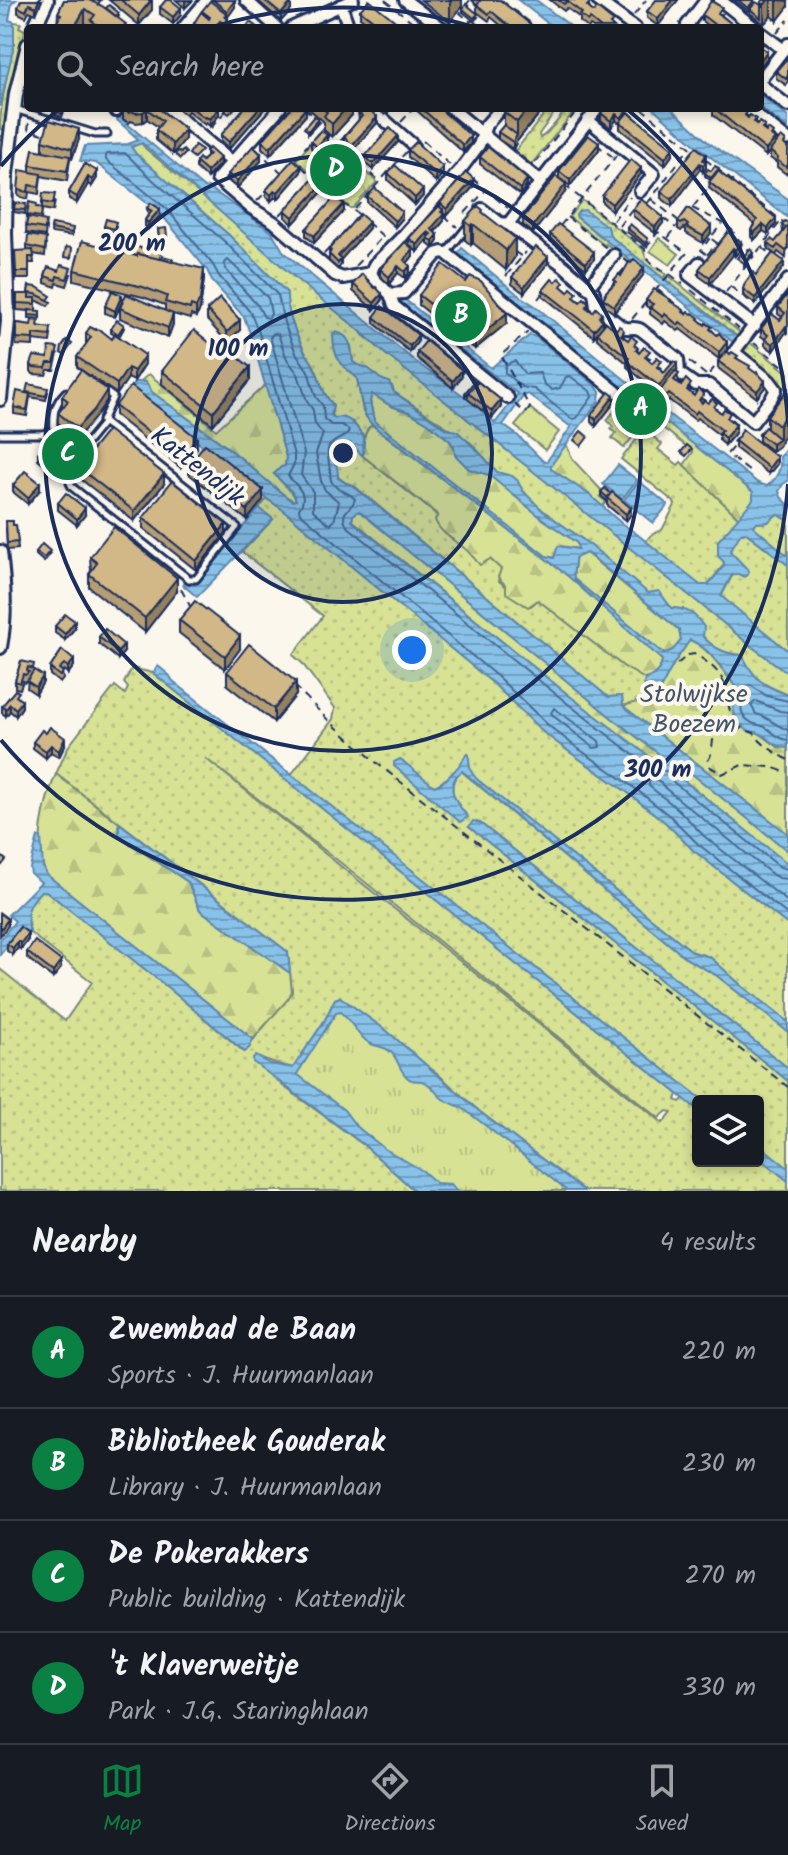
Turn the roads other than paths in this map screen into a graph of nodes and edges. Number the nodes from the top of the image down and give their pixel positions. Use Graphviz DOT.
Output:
graph roads {
  1 [pos="47,0"];
  2 [pos="207,0"];
  3 [pos="246,0"];
  4 [pos="353,0"];
  5 [pos="405,0"];
  6 [pos="597,0"];
  7 [pos="706,0"];
  8 [pos="720,0"];
  9 [pos="341,5"];
  10 [pos="36,24"];
  11 [pos="186,24"];
  12 [pos="273,24"];
  13 [pos="300,24"];
  14 [pos="348,24"];
  15 [pos="437,24"];
  16 [pos="630,24"];
  17 [pos="688,24"];
  18 [pos="750,24"];
  19 [pos="764,35"];
  20 [pos="786,47"];
  21 [pos="24,60"];
  22 [pos="764,77"];
  23 [pos="764,85"];
  24 [pos="788,106"];
  25 [pos="14,108"];
  26 [pos="24,111"];
  27 [pos="26,112"];
  28 [pos="173,112"];
  29 [pos="276,112"];
  30 [pos="359,112"];
  31 [pos="376,112"];
  32 [pos="456,112"];
  33 [pos="497,112"];
  34 [pos="595,112"];
  35 [pos="752,112"];
  36 [pos="588,120"];
  37 [pos="107,134"];
  38 [pos="483,136"];
  39 [pos="333,140"];
  40 [pos="788,140"];
  41 [pos="416,141"];
  42 [pos="232,162"];
  43 [pos="540,181"];
  44 [pos="640,196"];
  45 [pos="482,209"];
  46 [pos="508,224"];
  47 [pos="446,253"];
  48 [pos="614,255"];
  49 [pos="703,259"];
  50 [pos="371,273"];
  51 [pos="788,280"];
  52 [pos="588,288"];
  53 [pos="390,294"];
  54 [pos="750,333"];
  55 [pos="91,381"];
  56 [pos="73,382"];
  57 [pos="617,392"];
  58 [pos="508,398"];
  59 [pos="0,399"];
  60 [pos="104,422"];
  61 [pos="54,431"];
  62 [pos="0,434"];
  63 [pos="82,449"];
  64 [pos="0,552"];
  65 [pos="0,647"];
  1 -- 10 [label="street"];
  2 -- 11 [label="street"];
  3 -- 12 [label="street"];
  4 -- 9 [label="street"];
  5 -- 15 [label="street"];
  6 -- 16 [label="street"];
  7 -- 17 [label="street"];
  8 -- 18 [label="street"];
  9 -- 13 [label="street"];
  9 -- 14 [label="street"];
  19 -- 20 [label="street"];
  20 -- 22 [label="street"];
  21 -- 25 [label="street"];
  23 -- 24 [label="street"];
  25 -- 26 [label="lane"];
  25 -- 59 [label="street"];
  27 -- 37 [label="lane"];
  28 -- 42 [label="street"];
  29 -- 42 [label="street"];
  30 -- 39 [label="street"];
  31 -- 41 [label="street"];
  32 -- 38 [label="street"];
  33 -- 38 [label="street"];
  34 -- 36 [label="street"];
  35 -- 40 [label="street"];
  36 -- 43 [label="street"];
  36 -- 44 [label="street"];
  38 -- 43 [label="street"];
  38 -- 50 [label="street"];
  42 -- 50 [label="street"];
  43 -- 46 [label="street"];
  45 -- 46 [label="street"];
  45 -- 47 [label="lane"];
  46 -- 52 [label="street"];
  47 -- 53 [label="street"];
  47 -- 57 [label="street"];
  48 -- 52 [label="street"];
  49 -- 54 [label="street"];
  50 -- 53 [label="street"];
  51 -- 54 [label="street"];
  52 -- 54 [label="street"];
  53 -- 58 [label="street"];
  55 -- 60 [label="lane"];
  56 -- 61 [label="lane"];
  60 -- 63 [label="lane, Kattendijk"];
  60 -- 63 [label="lane, Kattendijk"];
  61 -- 62 [label="lane"];
  61 -- 63 [label="lane"];
  64 -- 65 [label="street"];
}
